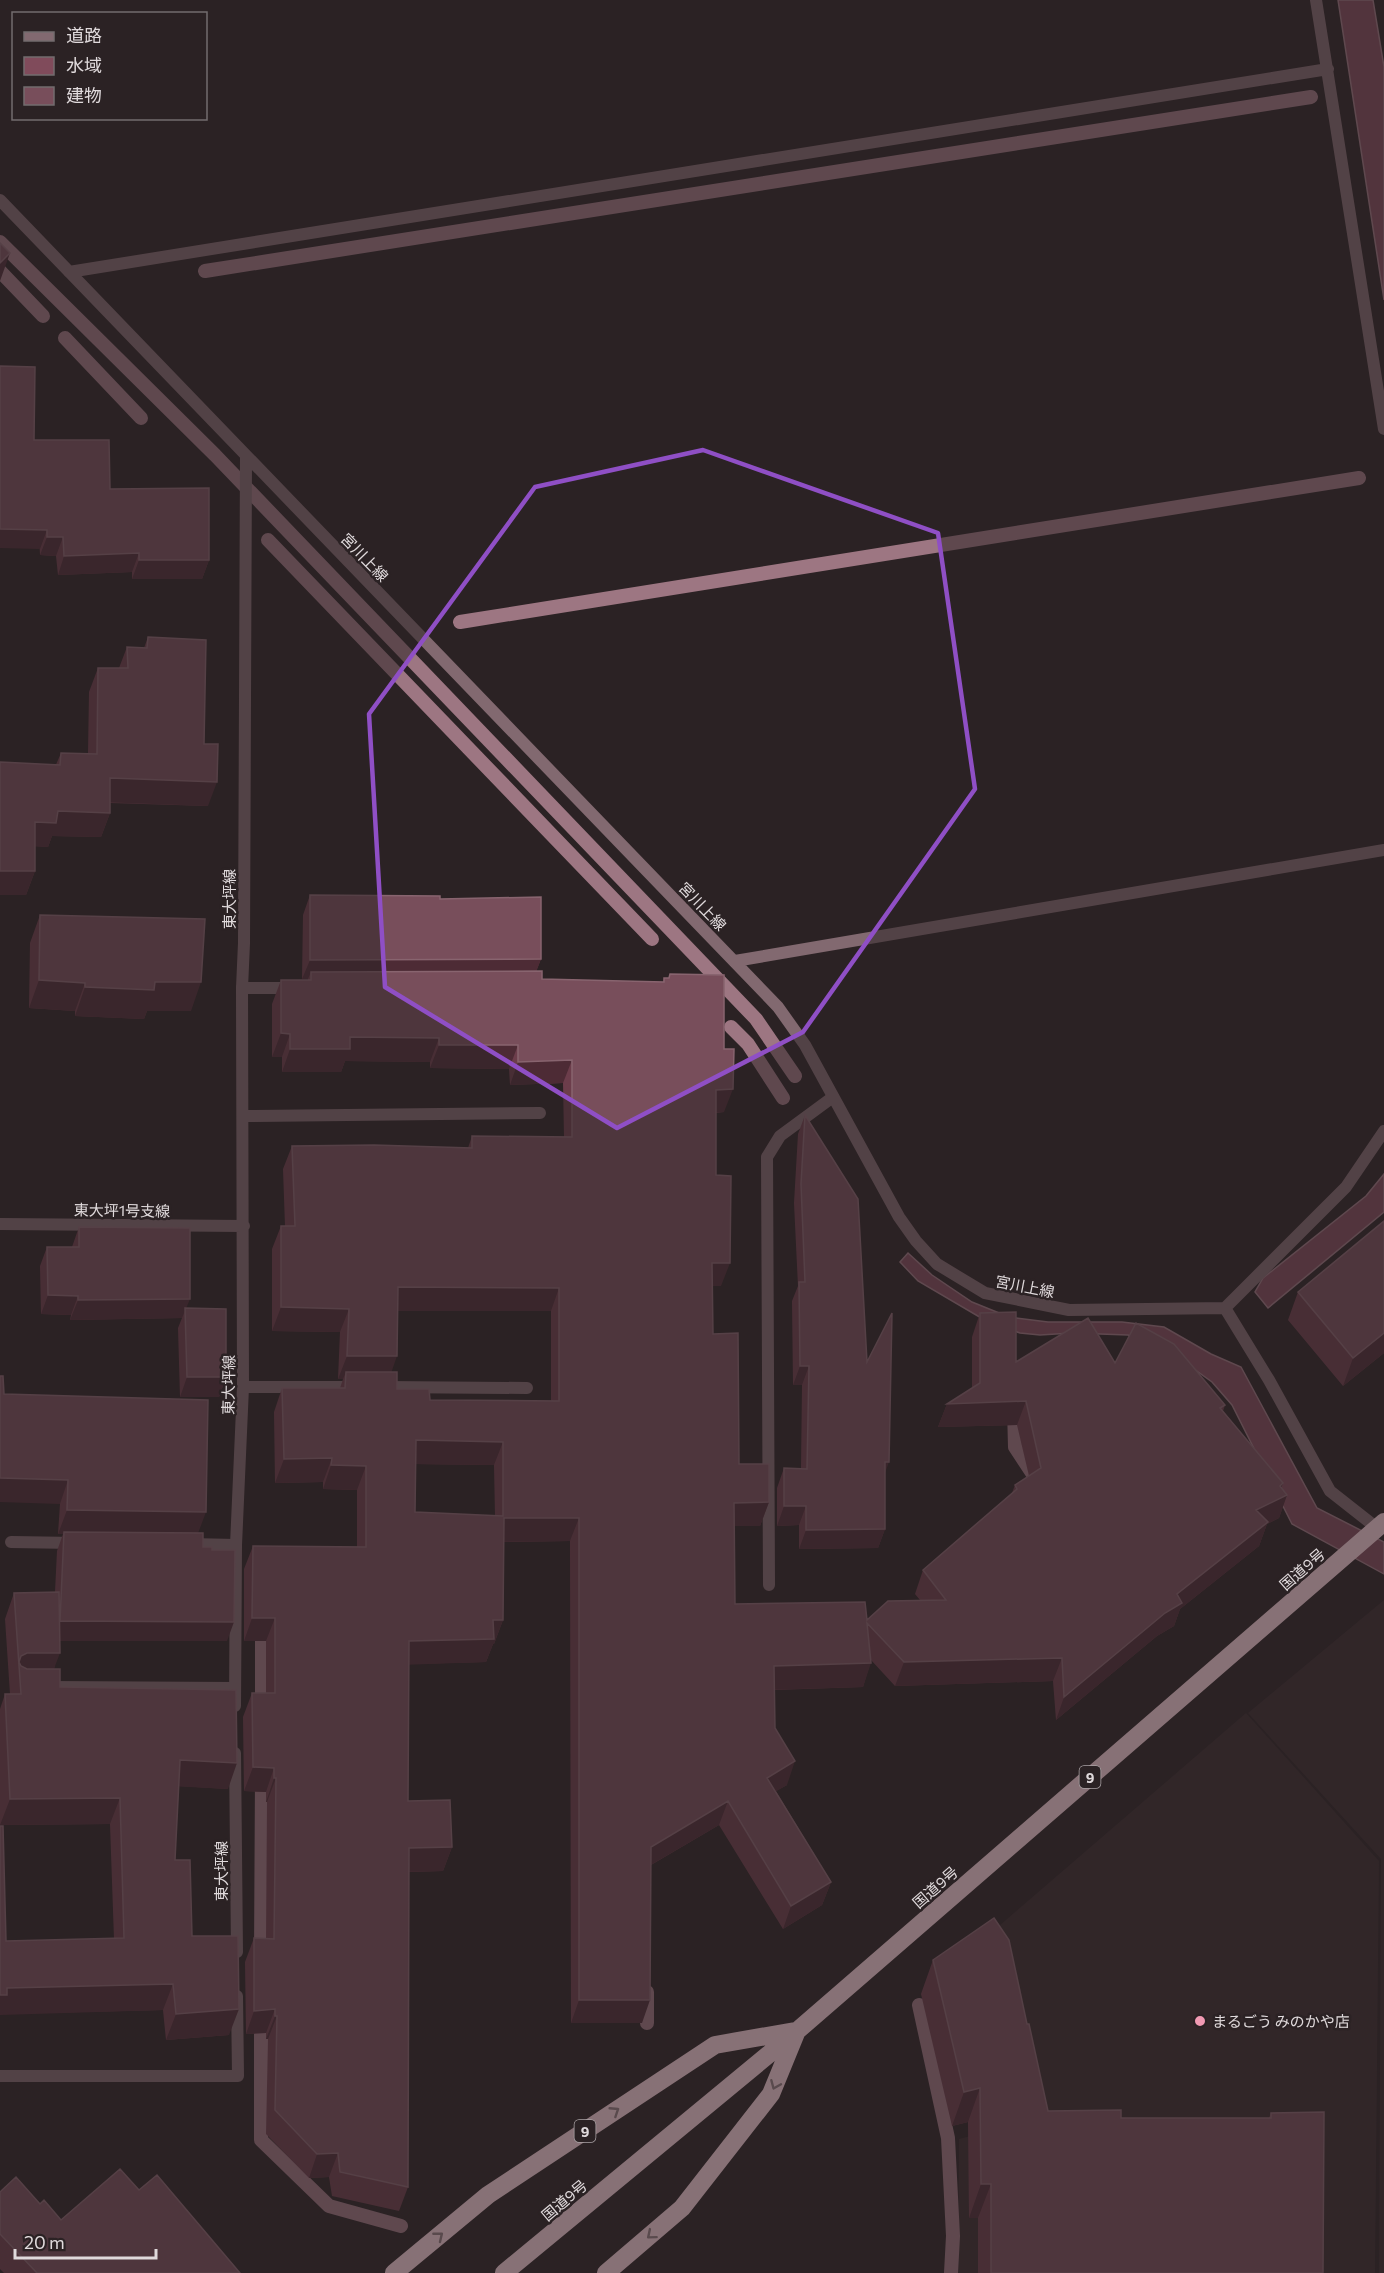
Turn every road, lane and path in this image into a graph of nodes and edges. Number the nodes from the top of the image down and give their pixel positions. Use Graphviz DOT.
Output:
graph roads {
  1 [pos="1316,0"];
  2 [pos="1328,69"];
  3 [pos="0,200"];
  4 [pos="69,272"];
  5 [pos="1384,429"];
  6 [pos="246,456"];
  7 [pos="1384,850"];
  8 [pos="735,961"];
  9 [pos="242,988"];
  10 [pos="301,988"];
  11 [pos="833,1097"];
  12 [pos="540,1113"];
  13 [pos="244,1116"];
  14 [pos="1384,1131"];
  15 [pos="0,1224"];
  16 [pos="244,1226"];
  17 [pos="1225,1308"];
  18 [pos="243,1387"];
  19 [pos="527,1388"];
  20 [pos="1381,1525"];
  21 [pos="11,1542"];
  22 [pos="94,1543"];
  23 [pos="177,1544"];
  24 [pos="236,1545"];
  25 [pos="769,1585"];
  26 [pos="29,1687"];
  27 [pos="235,1688"];
  28 [pos="797,2031"];
  29 [pos="0,2076"];
  30 [pos="394,2273"];
  31 [pos="504,2273"];
  32 [pos="606,2273"];
  1 -- 2 [label="street"];
  2 -- 4 [label="street"];
  2 -- 5 [label="street"];
  3 -- 4 [label="street, 宮川上線"];
  4 -- 6 [label="street, 宮川上線"];
  6 -- 8 [label="street, 宮川上線"];
  6 -- 9 [label="street, 東大坪線"];
  7 -- 8 [label="street"];
  8 -- 11 [label="street, 宮川上線"];
  9 -- 10 [label="street"];
  9 -- 13 [label="street, 東大坪線"];
  11 -- 17 [label="street, 宮川上線"];
  11 -- 25 [label="street"];
  12 -- 13 [label="street"];
  13 -- 16 [label="street, 東大坪線"];
  14 -- 17 [label="street"];
  15 -- 16 [label="street, 東大坪1号支線"];
  16 -- 18 [label="street, 東大坪線"];
  17 -- 20 [label="street"];
  18 -- 19 [label="street"];
  18 -- 24 [label="street, 東大坪線"];
  20 -- 28 [label="highway, 国道9号 / 9"];
  21 -- 22 [label="street"];
  23 -- 24 [label="street"];
  24 -- 27 [label="street, 東大坪線"];
  26 -- 27 [label="street"];
  27 -- 29 [label="street, 東大坪線"];
  30 -- 28 [label="highway, 9, one-way"];
  28 -- 31 [label="highway, 国道9号 / 9"];
  28 -- 32 [label="highway, 9, one-way"];
}
